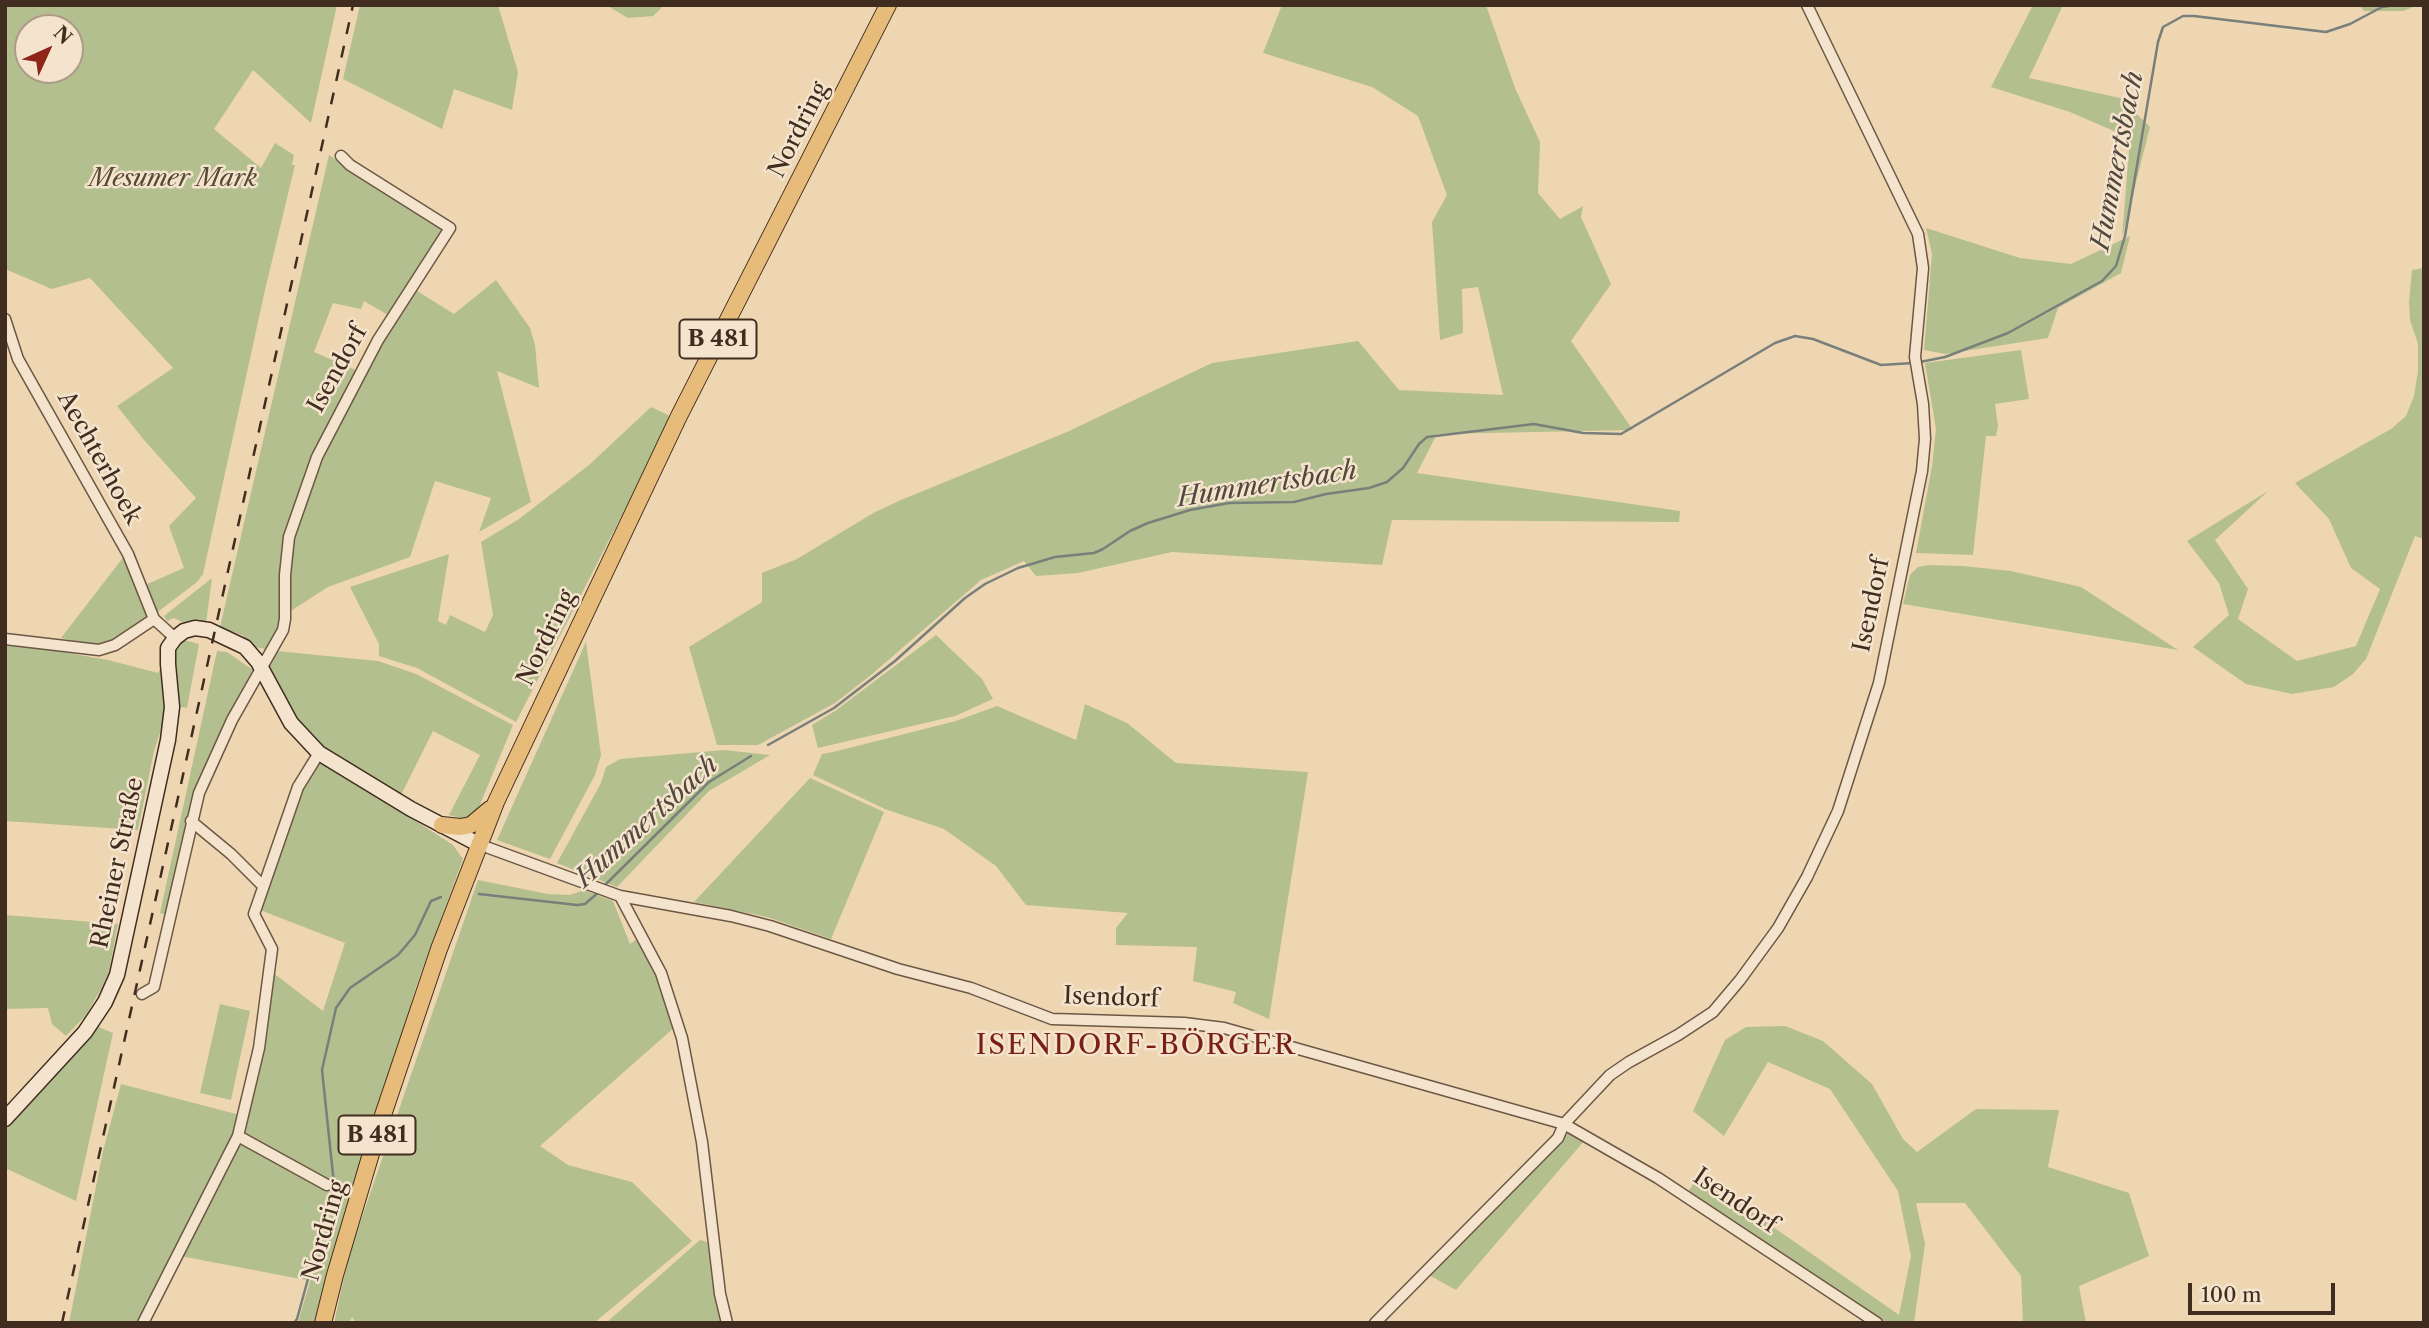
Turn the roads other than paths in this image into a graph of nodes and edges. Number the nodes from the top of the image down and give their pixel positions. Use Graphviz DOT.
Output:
graph roads {
  1 [pos="888,5"];
  2 [pos="1807,5"];
  3 [pos="341,156"];
  4 [pos="5,319"];
  5 [pos="154,619"];
  6 [pos="175,638"];
  7 [pos="5,639"];
  8 [pos="260,667"];
  9 [pos="319,753"];
  10 [pos="496,802"];
  11 [pos="191,821"];
  12 [pos="442,825"];
  13 [pos="478,844"];
  14 [pos="262,886"];
  15 [pos="615,895"];
  16 [pos="142,994"];
  17 [pos="5,1119"];
  18 [pos="1564,1124"];
  19 [pos="238,1136"];
  20 [pos="327,1185"];
  21 [pos="143,1323"];
  22 [pos="323,1323"];
  23 [pos="727,1323"];
  24 [pos="1375,1323"];
  25 [pos="1877,1323"];
  1 -- 10 [label="main road, Nordring / B 481"];
  2 -- 18 [label="street, Isendorf"];
  3 -- 8 [label="street, Isendorf"];
  4 -- 5 [label="street, Aechterhoek"];
  5 -- 6 [label="street, Aechterhoek"];
  5 -- 7 [label="street"];
  6 -- 8 [label="street, Isendorf"];
  6 -- 17 [label="street, Rheiner Straße"];
  8 -- 9 [label="street, Isendorf"];
  8 -- 11 [label="street"];
  9 -- 12 [label="street, Isendorf"];
  9 -- 14 [label="street"];
  10 -- 12 [label="main road"];
  10 -- 13 [label="main road, Nordring / B 481"];
  11 -- 14 [label="street"];
  11 -- 16 [label="street"];
  12 -- 13 [label="street, Isendorf"];
  13 -- 15 [label="street, Isendorf"];
  13 -- 22 [label="main road, Nordring / B 481"];
  14 -- 19 [label="street"];
  15 -- 18 [label="street, Isendorf"];
  15 -- 23 [label="street"];
  18 -- 24 [label="street, Isendorf"];
  18 -- 25 [label="street, Isendorf"];
  19 -- 20 [label="street"];
  19 -- 21 [label="street"];
}
